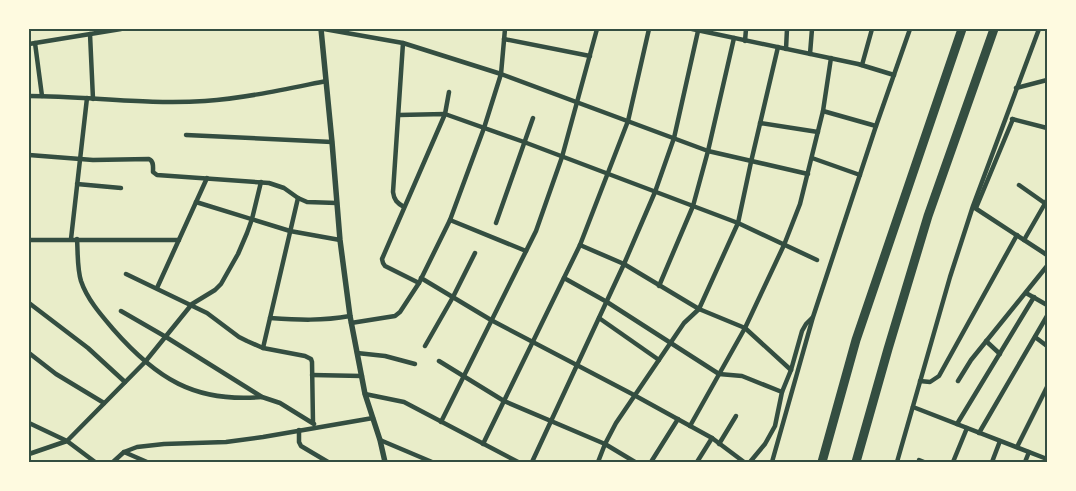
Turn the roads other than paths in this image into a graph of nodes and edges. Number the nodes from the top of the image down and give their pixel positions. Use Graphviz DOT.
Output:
graph roads {
  1 [pos="121,29"];
  2 [pos="323,29"];
  3 [pos="505,29"];
  4 [pos="597,29"];
  5 [pos="649,29"];
  6 [pos="692,29"];
  7 [pos="746,29"];
  8 [pos="787,29"];
  9 [pos="812,29"];
  10 [pos="872,29"];
  11 [pos="910,29"];
  12 [pos="962,29"];
  13 [pos="994,29"];
  14 [pos="1039,29"];
  15 [pos="698,31"];
  16 [pos="90,34"];
  17 [pos="734,38"];
  18 [pos="504,39"];
  19 [pos="745,41"];
  20 [pos="35,43"];
  21 [pos="403,43"];
  22 [pos="29,44"];
  23 [pos="778,47"];
  24 [pos="786,49"];
  25 [pos="810,54"];
  26 [pos="590,56"];
  27 [pos="831,58"];
  28 [pos="862,65"];
  29 [pos="501,74"];
  30 [pos="894,75"];
  31 [pos="1047,80"];
  32 [pos="326,81"];
  33 [pos="1016,88"];
  34 [pos="448,92"];
  35 [pos="29,96"];
  36 [pos="42,96"];
  37 [pos="87,98"];
  38 [pos="93,98"];
  39 [pos="577,102"];
  40 [pos="822,111"];
  41 [pos="445,114"];
  42 [pos="399,115"];
  43 [pos="1005,117"];
  44 [pos="533,118"];
  45 [pos="1013,119"];
  46 [pos="628,121"];
  47 [pos="760,123"];
  48 [pos="876,126"];
  49 [pos="484,128"];
  50 [pos="1047,128"];
  51 [pos="818,132"];
  52 [pos="186,135"];
  53 [pos="674,138"];
  54 [pos="332,142"];
  55 [pos="524,142"];
  56 [pos="708,151"];
  57 [pos="29,155"];
  58 [pos="562,157"];
  59 [pos="812,158"];
  60 [pos="80,160"];
  61 [pos="751,162"];
  62 [pos="607,174"];
  63 [pos="808,174"];
  64 [pos="860,175"];
  65 [pos="207,178"];
  66 [pos="261,182"];
  67 [pos="77,184"];
  68 [pos="1019,185"];
  69 [pos="121,188"];
  70 [pos="655,192"];
  71 [pos="298,198"];
  72 [pos="196,202"];
  73 [pos="337,203"];
  74 [pos="1047,203"];
  75 [pos="693,206"];
  76 [pos="404,207"];
  77 [pos="975,207"];
  78 [pos="252,219"];
  79 [pos="450,220"];
  80 [pos="496,223"];
  81 [pos="738,223"];
  82 [pos="290,231"];
  83 [pos="1017,235"];
  84 [pos="71,239"];
  85 [pos="78,239"];
  86 [pos="29,240"];
  87 [pos="179,240"];
  88 [pos="340,240"];
  89 [pos="1024,240"];
  90 [pos="580,245"];
  91 [pos="784,245"];
  92 [pos="526,251"];
  93 [pos="475,253"];
  94 [pos="1047,255"];
  95 [pos="817,260"];
  96 [pos="624,264"];
  97 [pos="1047,266"];
  98 [pos="126,274"];
  99 [pos="564,278"];
  100 [pos="420,280"];
  101 [pos="659,286"];
  102 [pos="157,288"];
  103 [pos="1026,293"];
  104 [pos="452,297"];
  105 [pos="1034,297"];
  106 [pos="607,302"];
  107 [pos="29,303"];
  108 [pos="192,304"];
  109 [pos="1047,304"];
  110 [pos="699,309"];
  111 [pos="121,311"];
  112 [pos="350,316"];
  113 [pos="1047,316"];
  114 [pos="813,317"];
  115 [pos="270,318"];
  116 [pos="599,318"];
  117 [pos="492,320"];
  118 [pos="352,323"];
  119 [pos="745,328"];
  120 [pos="166,337"];
  121 [pos="1034,337"];
  122 [pos="986,341"];
  123 [pos="533,342"];
  124 [pos="671,342"];
  125 [pos="424,346"];
  126 [pos="1047,346"];
  127 [pos="263,348"];
  128 [pos="29,353"];
  129 [pos="357,353"];
  130 [pos="1000,354"];
  131 [pos="659,360"];
  132 [pos="439,361"];
  133 [pos="145,362"];
  134 [pos="415,364"];
  135 [pos="577,365"];
  136 [pos="791,370"];
  137 [pos="719,374"];
  138 [pos="312,375"];
  139 [pos="362,376"];
  140 [pos="464,376"];
  141 [pos="920,381"];
  142 [pos="958,381"];
  143 [pos="125,382"];
  144 [pos="1047,386"];
  145 [pos="782,392"];
  146 [pos="366,394"];
  147 [pos="262,396"];
  148 [pos="634,396"];
  149 [pos="504,401"];
  150 [pos="104,403"];
  151 [pos="913,407"];
  152 [pos="736,416"];
  153 [pos="373,418"];
  154 [pos="678,419"];
  155 [pos="441,422"];
  156 [pos="552,422"];
  157 [pos="29,423"];
  158 [pos="313,423"];
  159 [pos="957,424"];
  160 [pos="690,426"];
  161 [pos="320,427"];
  162 [pos="967,428"];
  163 [pos="299,430"];
  164 [pos="979,432"];
  165 [pos="712,438"];
  166 [pos="380,440"];
  167 [pos="67,441"];
  168 [pos="1000,441"];
  169 [pos="483,444"];
  170 [pos="605,444"];
  171 [pos="719,444"];
  172 [pos="1016,447"];
  173 [pos="124,452"];
  174 [pos="1029,452"];
  175 [pos="29,454"];
  176 [pos="1047,459"];
  177 [pos="95,462"];
  178 [pos="113,462"];
  179 [pos="148,462"];
  180 [pos="328,462"];
  181 [pos="385,462"];
  182 [pos="432,462"];
  183 [pos="518,462"];
  184 [pos="532,462"];
  185 [pos="598,462"];
  186 [pos="636,462"];
  187 [pos="651,462"];
  188 [pos="697,462"];
  189 [pos="744,462"];
  190 [pos="750,462"];
  191 [pos="772,462"];
  192 [pos="822,462"];
  193 [pos="856,462"];
  194 [pos="897,462"];
  195 [pos="952,462"];
  196 [pos="992,462"];
  197 [pos="1025,462"];
  1 -- 16 [label="street"];
  2 -- 21 [label="street"];
  2 -- 32 [label="street"];
  3 -- 18 [label="street"];
  4 -- 26 [label="street"];
  5 -- 46 [label="street"];
  6 -- 15 [label="street"];
  7 -- 19 [label="street"];
  8 -- 24 [label="street"];
  9 -- 25 [label="street"];
  10 -- 28 [label="street"];
  11 -- 30 [label="street"];
  12 -- 192 [label="highway"];
  13 -- 193 [label="highway"];
  14 -- 33 [label="street"];
  15 -- 17 [label="street"];
  15 -- 53 [label="street"];
  16 -- 20 [label="street"];
  16 -- 38 [label="street"];
  17 -- 19 [label="street"];
  17 -- 56 [label="street"];
  18 -- 26 [label="street"];
  18 -- 29 [label="street"];
  19 -- 23 [label="street"];
  20 -- 22 [label="street"];
  20 -- 36 [label="street"];
  21 -- 29 [label="street"];
  21 -- 42 [label="street"];
  23 -- 24 [label="street"];
  23 -- 47 [label="street"];
  24 -- 25 [label="street"];
  25 -- 27 [label="street"];
  26 -- 39 [label="street"];
  27 -- 28 [label="street"];
  27 -- 40 [label="street"];
  28 -- 30 [label="street"];
  29 -- 39 [label="street"];
  29 -- 49 [label="street"];
  30 -- 48 [label="street"];
  31 -- 33 [label="street"];
  32 -- 38 [label="street"];
  32 -- 54 [label="street"];
  33 -- 43 [label="street"];
  34 -- 41 [label="street"];
  35 -- 36 [label="street"];
  36 -- 37 [label="street"];
  37 -- 38 [label="street"];
  37 -- 60 [label="street"];
  39 -- 46 [label="street"];
  39 -- 58 [label="street"];
  40 -- 48 [label="street"];
  40 -- 51 [label="street"];
  41 -- 42 [label="street"];
  41 -- 49 [label="street"];
  41 -- 76 [label="street"];
  42 -- 76 [label="street"];
  43 -- 45 [label="street"];
  43 -- 77 [label="street"];
  44 -- 55 [label="street"];
  45 -- 50 [label="street"];
  45 -- 77 [label="street"];
  46 -- 53 [label="street"];
  46 -- 62 [label="street"];
  47 -- 51 [label="street"];
  47 -- 61 [label="street"];
  48 -- 64 [label="street"];
  49 -- 55 [label="street"];
  49 -- 79 [label="street"];
  51 -- 59 [label="street"];
  52 -- 54 [label="street"];
  53 -- 56 [label="street"];
  53 -- 70 [label="street"];
  54 -- 73 [label="street"];
  55 -- 58 [label="street"];
  55 -- 80 [label="street"];
  56 -- 61 [label="street"];
  56 -- 75 [label="street"];
  57 -- 60 [label="street"];
  58 -- 62 [label="street"];
  58 -- 92 [label="street"];
  59 -- 63 [label="street"];
  59 -- 64 [label="street"];
  60 -- 65 [label="street"];
  60 -- 67 [label="street"];
  61 -- 63 [label="street"];
  61 -- 81 [label="street"];
  62 -- 70 [label="street"];
  62 -- 90 [label="street"];
  63 -- 91 [label="street"];
  64 -- 114 [label="street"];
  65 -- 66 [label="street"];
  65 -- 72 [label="street"];
  66 -- 71 [label="street"];
  66 -- 78 [label="street"];
  67 -- 69 [label="street"];
  67 -- 84 [label="street"];
  68 -- 74 [label="street"];
  70 -- 75 [label="street"];
  70 -- 96 [label="street"];
  71 -- 73 [label="street"];
  71 -- 82 [label="street"];
  72 -- 78 [label="street"];
  72 -- 87 [label="street"];
  73 -- 88 [label="street"];
  74 -- 89 [label="street"];
  75 -- 81 [label="street"];
  75 -- 101 [label="street"];
  76 -- 100 [label="street"];
  77 -- 83 [label="street"];
  77 -- 141 [label="street"];
  78 -- 82 [label="street"];
  78 -- 108 [label="street"];
  79 -- 92 [label="street"];
  79 -- 100 [label="street"];
  81 -- 91 [label="street"];
  81 -- 110 [label="street"];
  82 -- 88 [label="street"];
  82 -- 115 [label="street"];
  83 -- 89 [label="street"];
  83 -- 141 [label="street"];
  84 -- 85 [label="street"];
  84 -- 86 [label="street"];
  85 -- 87 [label="street"];
  85 -- 133 [label="street"];
  87 -- 102 [label="street"];
  88 -- 112 [label="street"];
  89 -- 94 [label="street"];
  90 -- 96 [label="street"];
  90 -- 99 [label="street"];
  91 -- 95 [label="street"];
  91 -- 119 [label="street"];
  92 -- 117 [label="street"];
  93 -- 104 [label="street"];
  96 -- 101 [label="street"];
  96 -- 106 [label="street"];
  97 -- 103 [label="street"];
  98 -- 102 [label="street"];
  99 -- 106 [label="street"];
  99 -- 123 [label="street"];
  100 -- 104 [label="street"];
  100 -- 118 [label="street"];
  101 -- 110 [label="street"];
  102 -- 108 [label="street"];
  103 -- 105 [label="street"];
  103 -- 122 [label="street"];
  104 -- 117 [label="street"];
  104 -- 125 [label="street"];
  105 -- 109 [label="street"];
  105 -- 130 [label="street"];
  106 -- 116 [label="street"];
  106 -- 124 [label="street"];
  107 -- 143 [label="street"];
  108 -- 120 [label="street"];
  108 -- 127 [label="street"];
  110 -- 119 [label="street"];
  110 -- 124 [label="street"];
  111 -- 120 [label="street"];
  112 -- 115 [label="street"];
  112 -- 118 [label="street"];
  113 -- 121 [label="street"];
  114 -- 136 [label="street"];
  114 -- 191 [label="street"];
  115 -- 127 [label="street"];
  116 -- 131 [label="street"];
  116 -- 135 [label="street"];
  117 -- 123 [label="street"];
  117 -- 140 [label="street"];
  118 -- 129 [label="street"];
  119 -- 136 [label="street"];
  119 -- 137 [label="street"];
  120 -- 133 [label="street"];
  120 -- 147 [label="street"];
  121 -- 126 [label="street"];
  121 -- 164 [label="street"];
  122 -- 130 [label="street"];
  122 -- 142 [label="street"];
  123 -- 135 [label="street"];
  123 -- 149 [label="street"];
  124 -- 131 [label="street"];
  124 -- 137 [label="street"];
  127 -- 138 [label="street"];
  128 -- 150 [label="street"];
  129 -- 134 [label="street"];
  129 -- 139 [label="street"];
  130 -- 159 [label="street"];
  131 -- 148 [label="street"];
  132 -- 140 [label="street"];
  133 -- 143 [label="street"];
  133 -- 147 [label="street"];
  135 -- 148 [label="street"];
  135 -- 156 [label="street"];
  136 -- 145 [label="street"];
  137 -- 145 [label="street"];
  137 -- 160 [label="street"];
  138 -- 139 [label="street"];
  138 -- 158 [label="street"];
  139 -- 146 [label="street"];
  140 -- 149 [label="street"];
  140 -- 155 [label="street"];
  141 -- 151 [label="street"];
  143 -- 150 [label="street"];
  144 -- 172 [label="street"];
  145 -- 190 [label="street"];
  146 -- 153 [label="street"];
  146 -- 155 [label="street"];
  147 -- 158 [label="street"];
  148 -- 154 [label="street"];
  148 -- 170 [label="street"];
  149 -- 156 [label="street"];
  149 -- 169 [label="street"];
  150 -- 167 [label="street"];
  151 -- 159 [label="street"];
  151 -- 194 [label="street"];
  152 -- 171 [label="street"];
  153 -- 161 [label="street"];
  153 -- 166 [label="street"];
  154 -- 160 [label="street"];
  154 -- 187 [label="street"];
  155 -- 169 [label="street"];
  156 -- 170 [label="street"];
  156 -- 184 [label="street"];
  157 -- 167 [label="street"];
  158 -- 161 [label="street"];
  159 -- 162 [label="street"];
  160 -- 165 [label="street"];
  161 -- 163 [label="street"];
  162 -- 164 [label="street"];
  162 -- 195 [label="street"];
  163 -- 173 [label="street"];
  163 -- 180 [label="street"];
  164 -- 168 [label="street"];
  165 -- 171 [label="street"];
  165 -- 188 [label="street"];
  166 -- 181 [label="street"];
  166 -- 182 [label="street"];
  167 -- 175 [label="street"];
  167 -- 177 [label="street"];
  168 -- 172 [label="street"];
  168 -- 196 [label="street"];
  169 -- 183 [label="street"];
  170 -- 185 [label="street"];
  170 -- 186 [label="street"];
  171 -- 189 [label="street"];
  172 -- 174 [label="street"];
  173 -- 178 [label="street"];
  173 -- 179 [label="street"];
  174 -- 176 [label="street"];
  174 -- 197 [label="street"];
}
